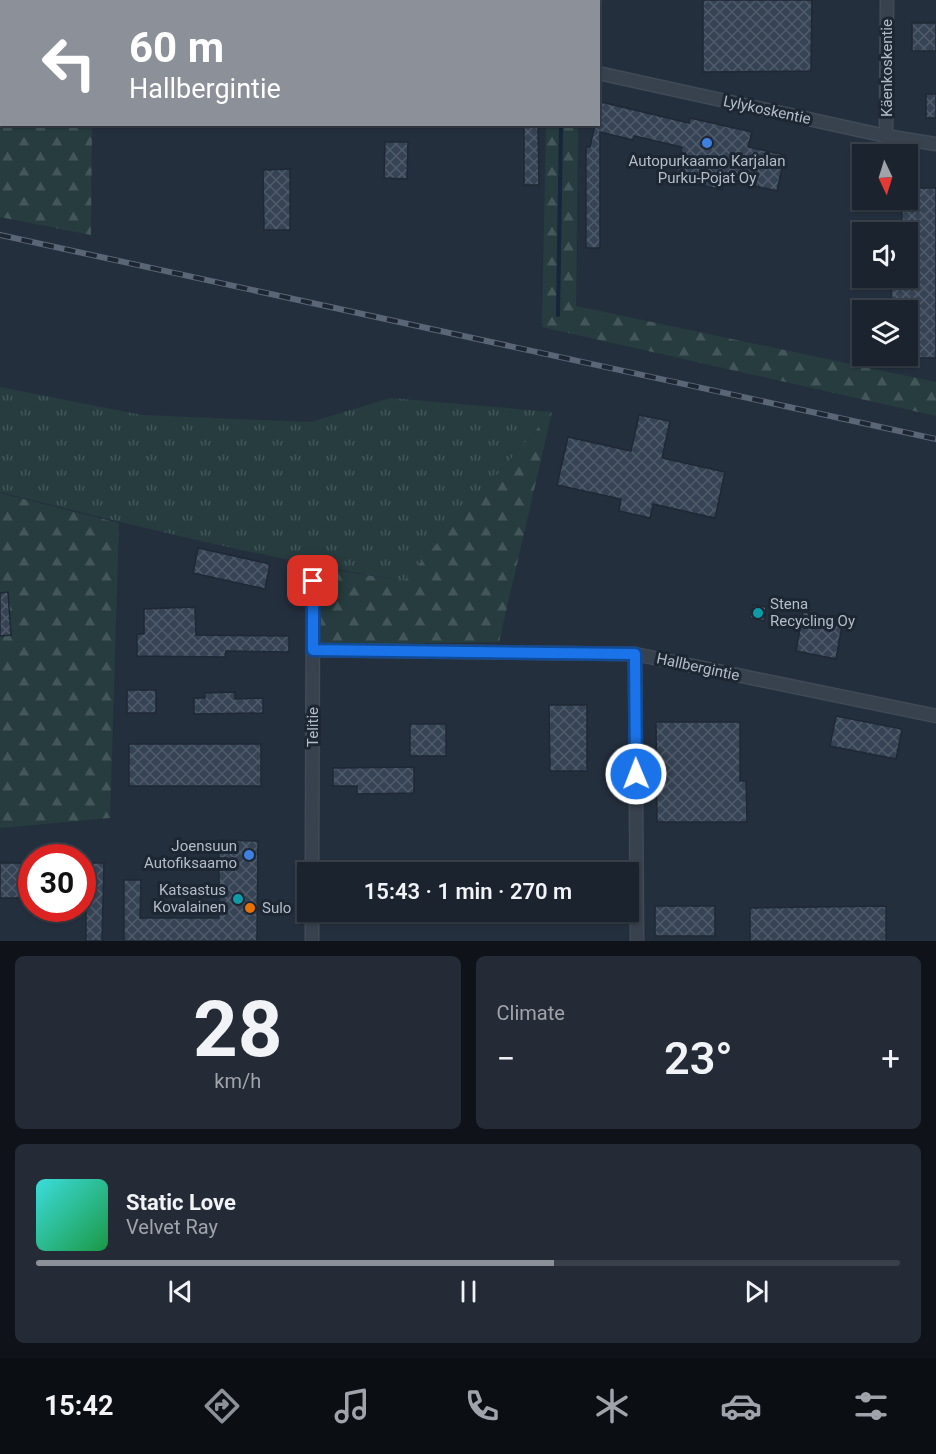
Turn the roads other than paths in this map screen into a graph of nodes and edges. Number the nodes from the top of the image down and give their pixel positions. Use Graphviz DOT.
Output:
graph roads {
  1 [pos="887,0"];
  2 [pos="600,73"];
  3 [pos="886,136"];
  4 [pos="936,144"];
  5 [pos="313,581"];
  6 [pos="313,650"];
  7 [pos="635,654"];
  8 [pos="936,716"];
  9 [pos="312,862"];
  10 [pos="312,922"];
  11 [pos="312,941"];
  12 [pos="637,941"];
  1 -- 3 [label="street, Käenkoskentie"];
  2 -- 3 [label="street, Lylykoskentie"];
  3 -- 4 [label="street, Lylykoskentie"];
  5 -- 6 [label="street, Telitie"];
  6 -- 7 [label="street, Hallbergintie"];
  6 -- 9 [label="street, Telitie"];
  7 -- 8 [label="street, Hallbergintie"];
  7 -- 12 [label="street"];
  10 -- 11 [label="street"];
}
